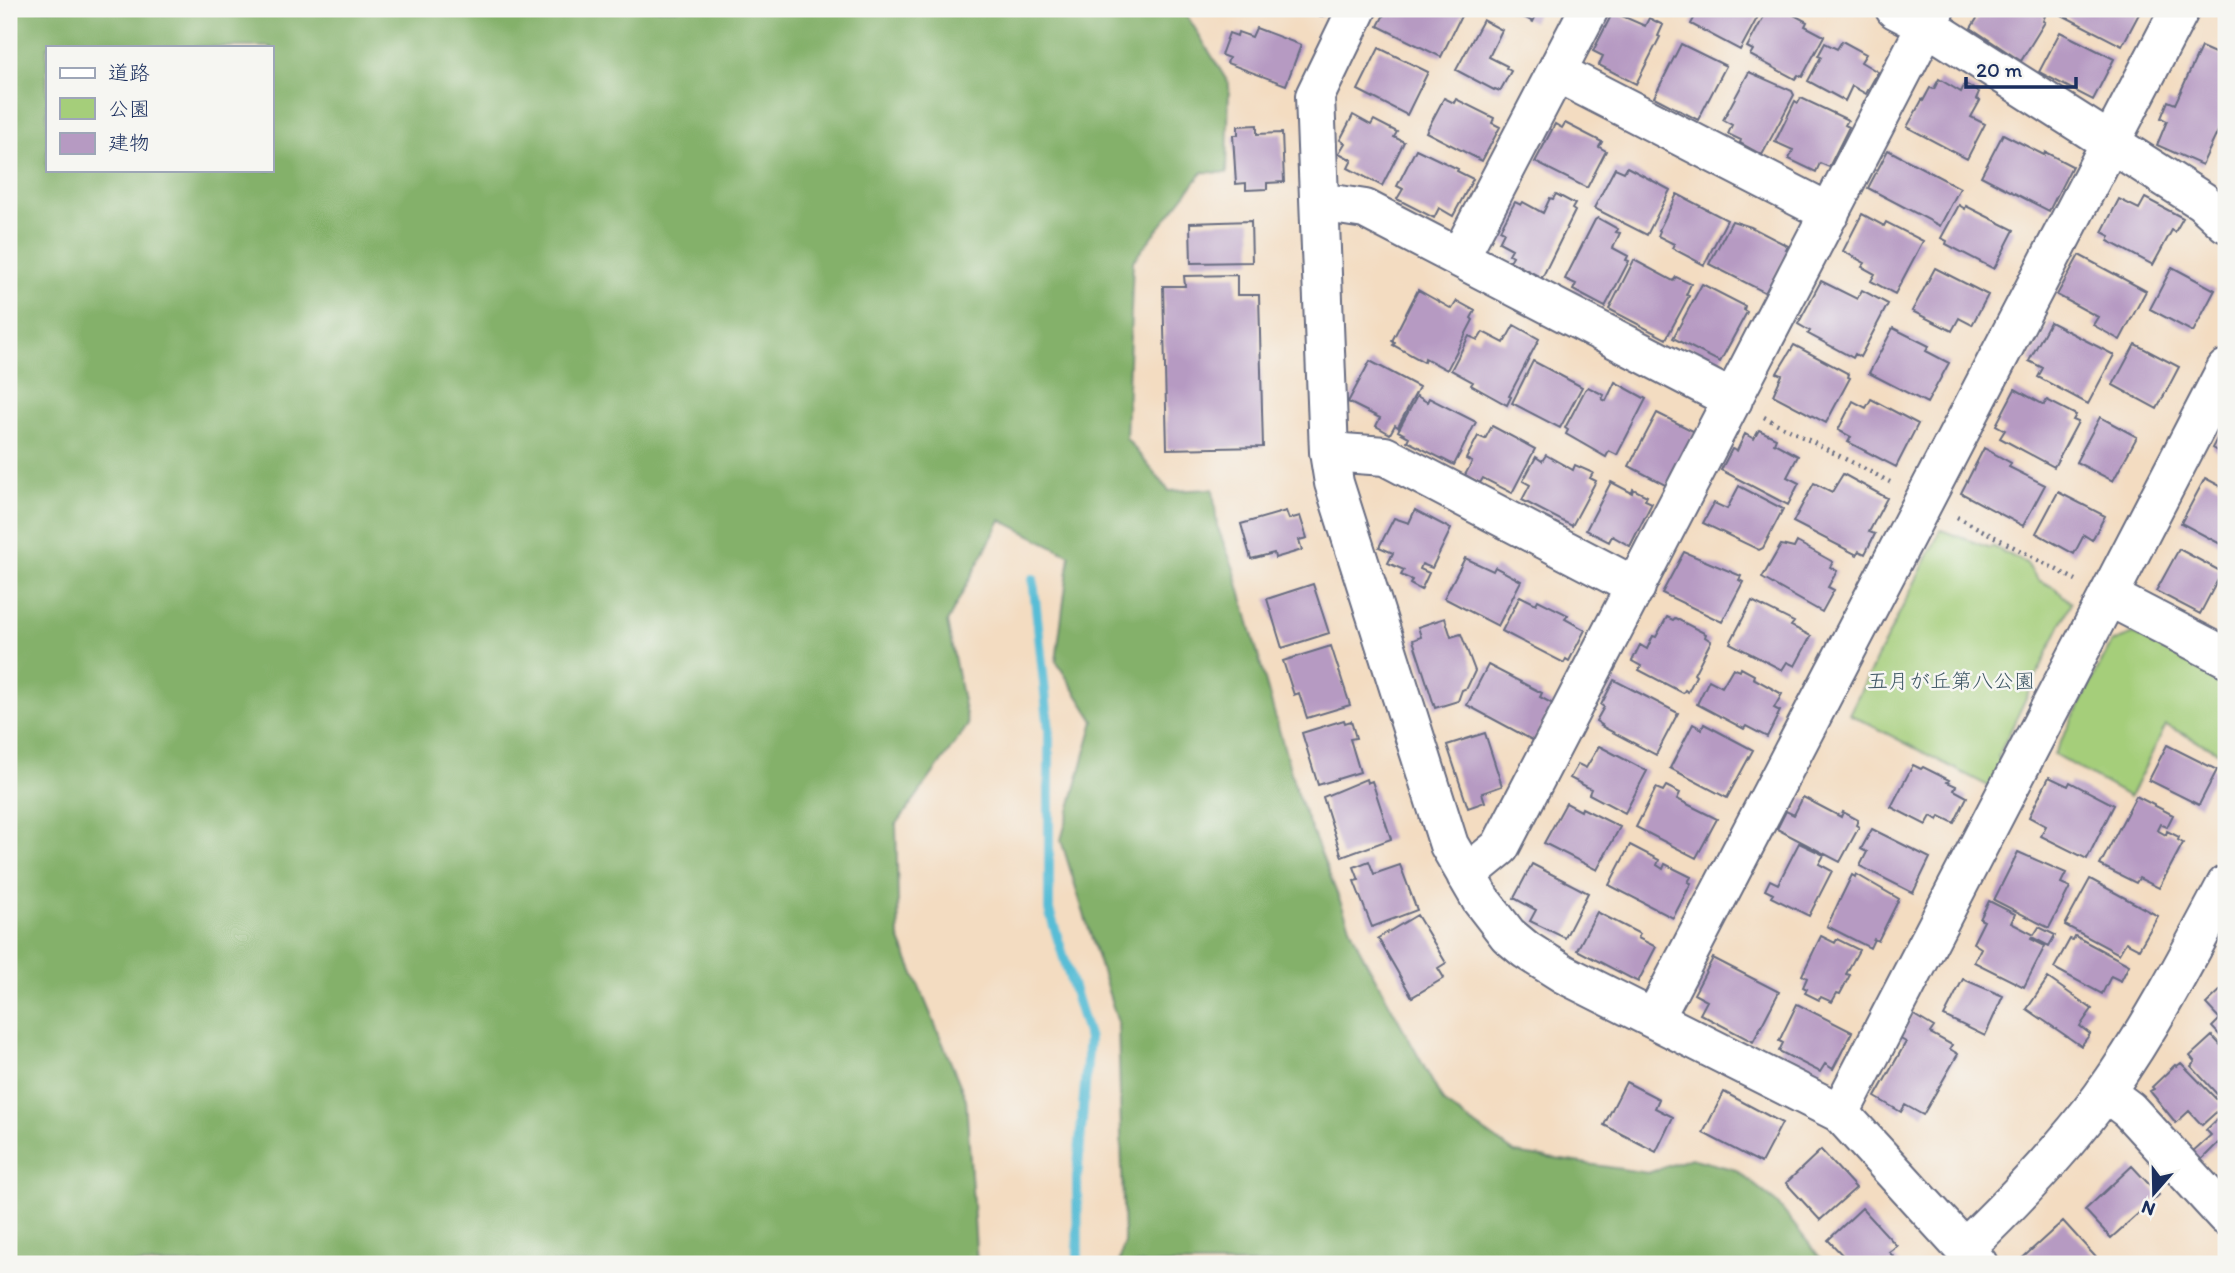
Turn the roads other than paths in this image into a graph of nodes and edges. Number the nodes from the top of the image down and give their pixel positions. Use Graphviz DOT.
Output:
graph roads {
  1 [pos="1357,9"];
  2 [pos="1589,9"];
  3 [pos="2180,9"];
  4 [pos="1919,14"];
  5 [pos="1556,72"];
  6 [pos="2112,141"];
  7 [pos="1320,202"];
  8 [pos="1830,213"];
  9 [pos="2226,223"];
  10 [pos="1459,258"];
  11 [pos="2226,369"];
  12 [pos="1733,400"];
  13 [pos="1329,452"];
  14 [pos="1636,587"];
  15 [pos="2108,596"];
  16 [pos="2226,657"];
  17 [pos="1466,875"];
  18 [pos="2226,884"];
  19 [pos="1654,1019"];
  20 [pos="2105,1092"];
  21 [pos="1840,1113"];
  22 [pos="2226,1216"];
  23 [pos="1971,1257"];
  1 -- 7 [label="street"];
  2 -- 5 [label="street"];
  3 -- 6 [label="street"];
  4 -- 6 [label="street"];
  4 -- 8 [label="street"];
  5 -- 8 [label="street"];
  5 -- 10 [label="street"];
  6 -- 9 [label="street"];
  6 -- 19 [label="street"];
  7 -- 10 [label="street"];
  7 -- 13 [label="street"];
  8 -- 12 [label="street"];
  10 -- 12 [label="street"];
  11 -- 15 [label="street"];
  12 -- 14 [label="street"];
  13 -- 14 [label="street"];
  13 -- 17 [label="street"];
  14 -- 17 [label="street"];
  15 -- 16 [label="street"];
  15 -- 21 [label="street"];
  17 -- 19 [label="street"];
  18 -- 20 [label="street"];
  19 -- 21 [label="street"];
  20 -- 22 [label="street"];
  20 -- 23 [label="street"];
  21 -- 23 [label="street"];
}
